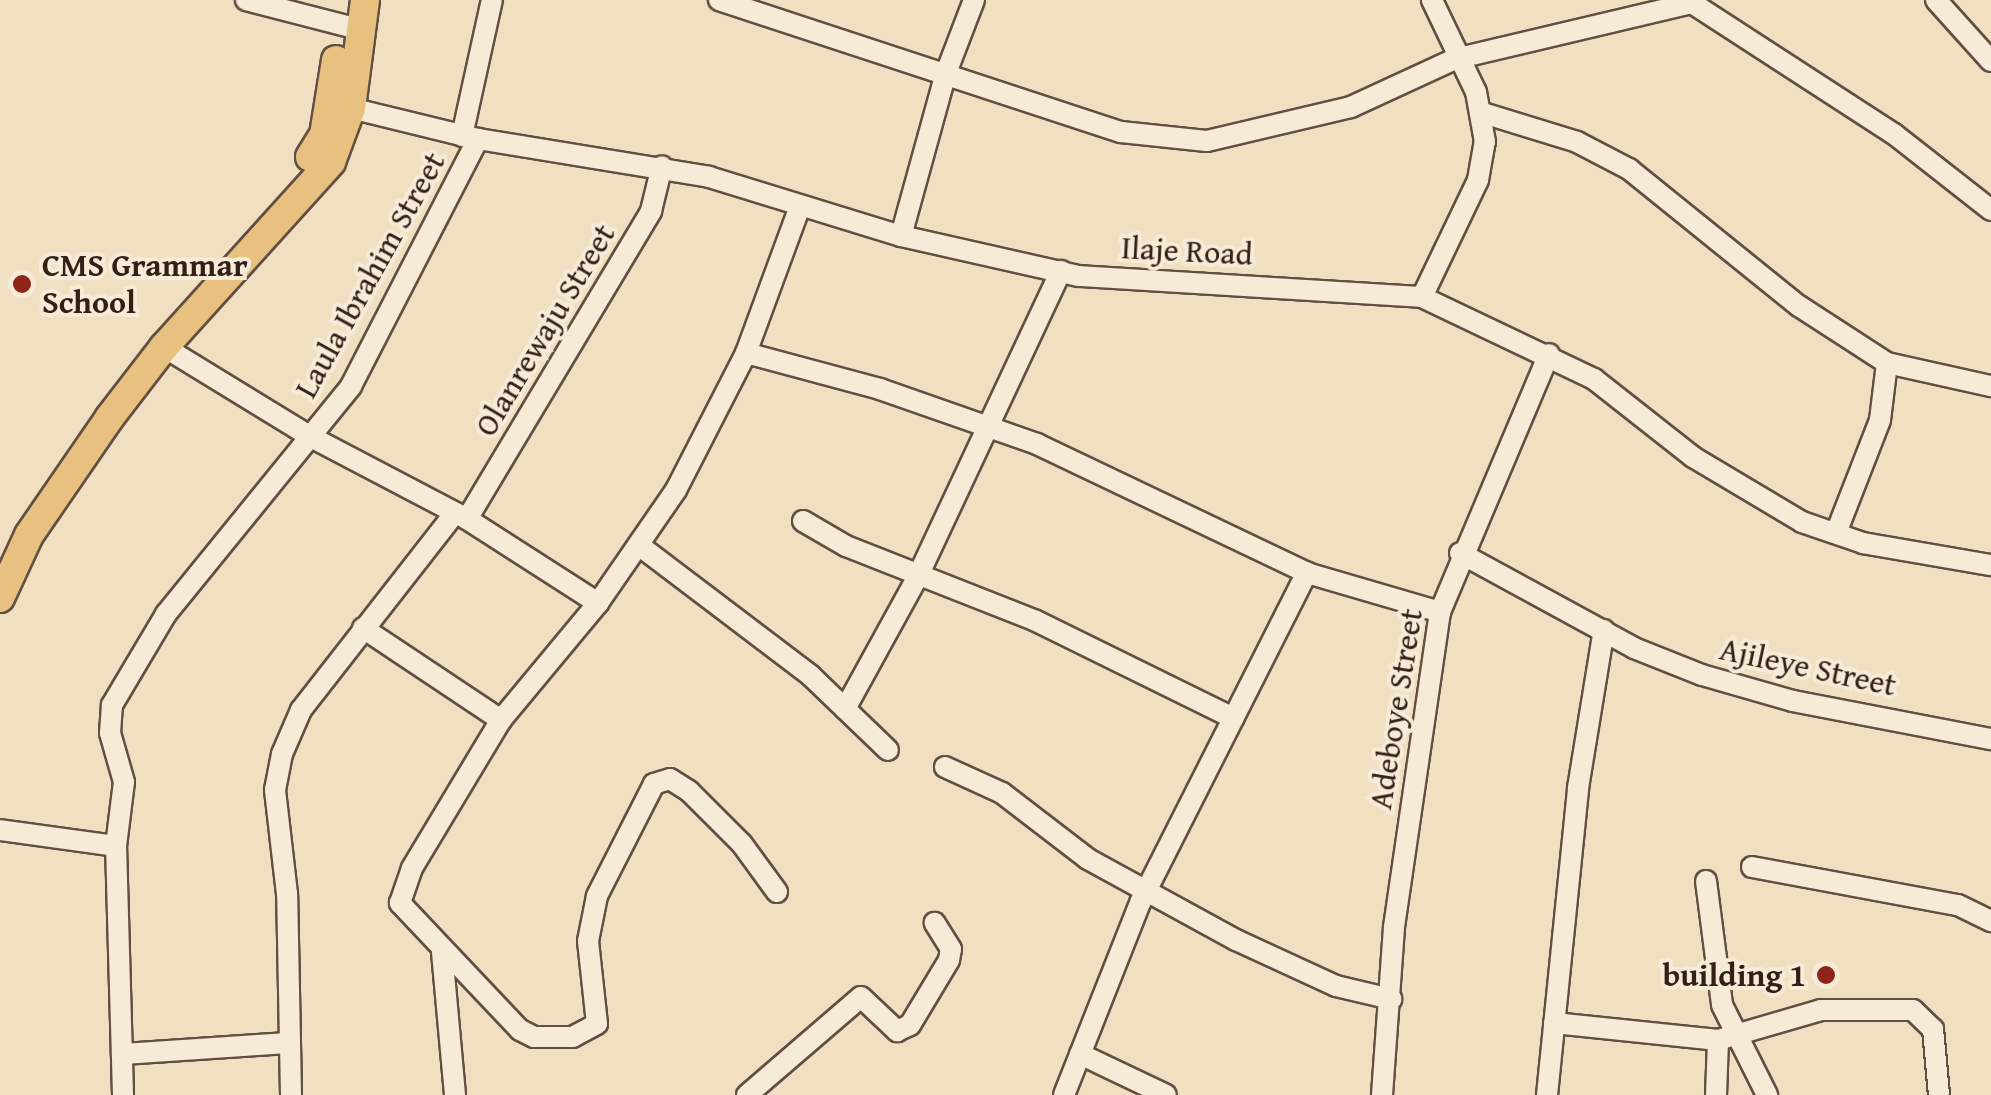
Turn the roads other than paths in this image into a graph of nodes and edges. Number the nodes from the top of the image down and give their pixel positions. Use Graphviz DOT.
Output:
graph roads {
  1 [pos="246,0"];
  2 [pos="365,0"];
  3 [pos="492,0"];
  4 [pos="719,0"];
  5 [pos="974,0"];
  6 [pos="1432,0"];
  7 [pos="1936,0"];
  8 [pos="351,19"];
  9 [pos="1456,59"];
  10 [pos="1991,60"];
  11 [pos="946,73"];
  12 [pos="341,106"];
  13 [pos="1482,113"];
  14 [pos="470,138"];
  15 [pos="662,166"];
  16 [pos="800,206"];
  17 [pos="1991,210"];
  18 [pos="900,236"];
  19 [pos="1061,271"];
  20 [pos="1422,297"];
  21 [pos="164,347"];
  22 [pos="746,353"];
  23 [pos="1548,354"];
  24 [pos="1887,363"];
  25 [pos="1991,386"];
  26 [pos="989,426"];
  27 [pos="312,437"];
  28 [pos="460,516"];
  29 [pos="803,521"];
  30 [pos="1836,533"];
  31 [pos="640,546"];
  32 [pos="1460,553"];
  33 [pos="0,557"];
  34 [pos="1991,565"];
  35 [pos="1307,573"];
  36 [pos="918,576"];
  37 [pos="0,598"];
  38 [pos="598,603"];
  39 [pos="1440,612"];
  40 [pos="363,628"];
  41 [pos="1604,630"];
  42 [pos="844,709"];
  43 [pos="1233,718"];
  44 [pos="501,720"];
  45 [pos="1991,739"];
  46 [pos="888,750"];
  47 [pos="945,767"];
  48 [pos="0,830"];
  49 [pos="116,846"];
  50 [pos="1752,866"];
  51 [pos="1706,881"];
  52 [pos="1147,890"];
  53 [pos="777,892"];
  54 [pos="1991,921"];
  55 [pos="935,924"];
  56 [pos="442,952"];
  57 [pos="1391,998"];
  58 [pos="1554,1023"];
  59 [pos="1727,1039"];
  60 [pos="290,1043"];
  61 [pos="122,1054"];
  62 [pos="1080,1054"];
  63 [pos="122,1095"];
  64 [pos="291,1095"];
  65 [pos="455,1095"];
  66 [pos="749,1095"];
  67 [pos="1064,1095"];
  68 [pos="1166,1095"];
  69 [pos="1382,1095"];
  70 [pos="1547,1095"];
  71 [pos="1716,1095"];
  72 [pos="1766,1095"];
  73 [pos="1938,1095"];
  1 -- 8 [label="street"];
  2 -- 8 [label="main road"];
  3 -- 14 [label="street, Laula Ibrahim Street"];
  4 -- 11 [label="street"];
  5 -- 11 [label="street"];
  6 -- 9 [label="street"];
  7 -- 10 [label="street"];
  8 -- 12 [label="main road"];
  9 -- 11 [label="street"];
  9 -- 13 [label="street"];
  9 -- 17 [label="street"];
  11 -- 18 [label="street"];
  12 -- 14 [label="street, Ilaje Road"];
  12 -- 21 [label="main road"];
  12 -- 33 [label="main road"];
  13 -- 20 [label="street"];
  13 -- 24 [label="street"];
  14 -- 15 [label="street, Ilaje Road"];
  14 -- 27 [label="street, Laula Ibrahim Street"];
  15 -- 16 [label="street, Ilaje Road"];
  15 -- 28 [label="street, Olanrewaju Street"];
  16 -- 18 [label="street, Ilaje Road"];
  16 -- 22 [label="street"];
  18 -- 19 [label="street, Ilaje Road"];
  19 -- 20 [label="street, Ilaje Road"];
  19 -- 26 [label="street"];
  20 -- 23 [label="street, Ilaje Road"];
  21 -- 27 [label="street"];
  21 -- 37 [label="main road"];
  22 -- 26 [label="street"];
  22 -- 31 [label="street"];
  23 -- 30 [label="street, Ilaje Road"];
  23 -- 32 [label="street, Adeboye Street"];
  24 -- 25 [label="street"];
  24 -- 30 [label="street"];
  26 -- 35 [label="street"];
  26 -- 36 [label="street"];
  27 -- 28 [label="street"];
  27 -- 49 [label="street, Laula Ibrahim Street"];
  28 -- 38 [label="street"];
  28 -- 40 [label="street, Olanrewaju Street"];
  29 -- 36 [label="street"];
  30 -- 34 [label="street, Ilaje Road"];
  31 -- 38 [label="street"];
  31 -- 42 [label="street"];
  32 -- 39 [label="street, Adeboye Street"];
  32 -- 41 [label="street, Ajileye Street"];
  35 -- 39 [label="street"];
  35 -- 43 [label="street"];
  36 -- 42 [label="street"];
  36 -- 43 [label="street"];
  38 -- 44 [label="street"];
  39 -- 57 [label="street, Adeboye Street"];
  40 -- 44 [label="street"];
  40 -- 60 [label="street, Olanrewaju Street"];
  41 -- 45 [label="street, Ajileye Street"];
  41 -- 58 [label="street"];
  42 -- 46 [label="street"];
  43 -- 52 [label="street"];
  44 -- 56 [label="street"];
  47 -- 52 [label="street"];
  48 -- 49 [label="street"];
  49 -- 61 [label="street, Laula Ibrahim Street"];
  50 -- 54 [label="street"];
  51 -- 59 [label="street"];
  52 -- 57 [label="street"];
  52 -- 62 [label="street"];
  53 -- 56 [label="street"];
  55 -- 66 [label="street"];
  56 -- 65 [label="street"];
  57 -- 69 [label="street, Adeboye Street"];
  58 -- 59 [label="street"];
  58 -- 70 [label="street"];
  59 -- 71 [label="street"];
  59 -- 72 [label="street"];
  59 -- 73 [label="street"];
  60 -- 61 [label="street"];
  60 -- 64 [label="street, Olanrewaju Street"];
  61 -- 63 [label="street, Laula Ibrahim Street"];
  62 -- 67 [label="street"];
  62 -- 68 [label="street"];
}
